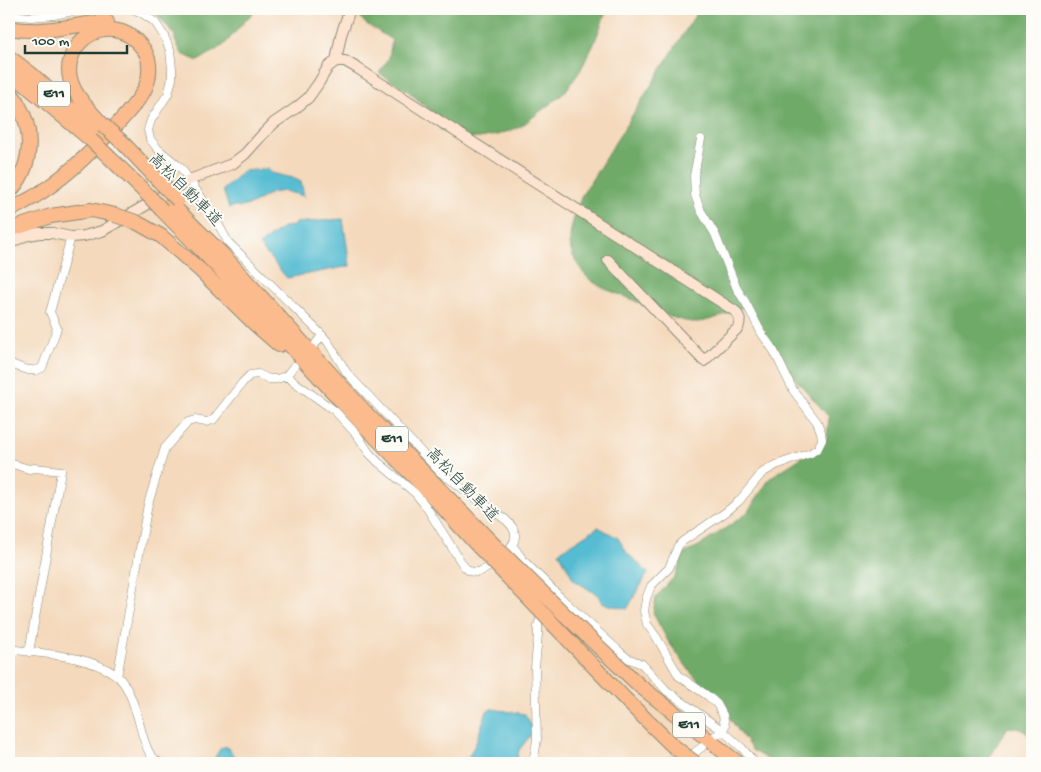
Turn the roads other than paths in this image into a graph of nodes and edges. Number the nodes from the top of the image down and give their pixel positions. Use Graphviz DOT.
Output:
graph roads {
  1 [pos="83,9"];
  2 [pos="132,9"];
  3 [pos="350,9"];
  4 [pos="9,15"];
  5 [pos="9,28"];
  6 [pos="9,57"];
  7 [pos="336,61"];
  8 [pos="9,71"];
  9 [pos="9,91"];
  10 [pos="97,133"];
  11 [pos="701,139"];
  12 [pos="115,149"];
  13 [pos="190,180"];
  14 [pos="155,189"];
  15 [pos="9,192"];
  16 [pos="170,204"];
  17 [pos="9,210"];
  18 [pos="9,217"];
  19 [pos="9,230"];
  20 [pos="71,237"];
  21 [pos="9,244"];
  22 [pos="608,260"];
  23 [pos="264,317"];
  24 [pos="322,335"];
  25 [pos="288,341"];
  26 [pos="314,346"];
  27 [pos="9,363"];
  28 [pos="294,366"];
  29 [pos="286,376"];
  30 [pos="9,463"];
  31 [pos="484,544"];
  32 [pos="513,546"];
  33 [pos="562,598"];
  34 [pos="9,649"];
  35 [pos="29,652"];
  36 [pos="116,676"];
  37 [pos="723,731"];
  38 [pos="715,736"];
  39 [pos="702,747"];
  40 [pos="160,763"];
  41 [pos="533,763"];
  42 [pos="667,763"];
  43 [pos="695,763"];
  44 [pos="738,763"];
  45 [pos="755,763"];
  1 -- 4 [label="street"];
  2 -- 13 [label="street"];
  3 -- 7 [label="street"];
  5 -- 18 [label="highway"];
  6 -- 10 [label="highway, E11"];
  7 -- 13 [label="street"];
  7 -- 22 [label="street"];
  8 -- 10 [label="highway, E11"];
  9 -- 15 [label="highway"];
  10 -- 12 [label="highway, bridge"];
  10 -- 12 [label="highway, E11, bridge"];
  10 -- 17 [label="highway"];
  11 -- 37 [label="street"];
  12 -- 14 [label="highway"];
  13 -- 20 [label="street"];
  13 -- 24 [label="street"];
  14 -- 16 [label="highway, 高松自動車道 / E11, bridge"];
  14 -- 16 [label="highway, bridge"];
  16 -- 23 [label="highway, 高松自動車道 / E11"];
  16 -- 23 [label="highway, 高松自動車道 / E11"];
  19 -- 23 [label="highway, bridge"];
  20 -- 21 [label="street"];
  20 -- 27 [label="street"];
  23 -- 25 [label="highway"];
  23 -- 25 [label="highway, 高松自動車道 / E11"];
  24 -- 26 [label="street"];
  24 -- 32 [label="street"];
  25 -- 31 [label="highway, 高松自動車道 / E11"];
  25 -- 31 [label="highway, 高松自動車道 / E11"];
  28 -- 29 [label="street"];
  29 -- 32 [label="street"];
  29 -- 36 [label="street"];
  30 -- 35 [label="street"];
  31 -- 43 [label="highway, 高松自動車道 / E11, bridge"];
  31 -- 44 [label="highway, 高松自動車道 / E11, bridge"];
  32 -- 33 [label="street"];
  33 -- 37 [label="street"];
  33 -- 41 [label="street"];
  34 -- 35 [label="street"];
  35 -- 36 [label="street"];
  36 -- 40 [label="street"];
  37 -- 38 [label="street"];
  37 -- 45 [label="street"];
  39 -- 42 [label="street"];
}
